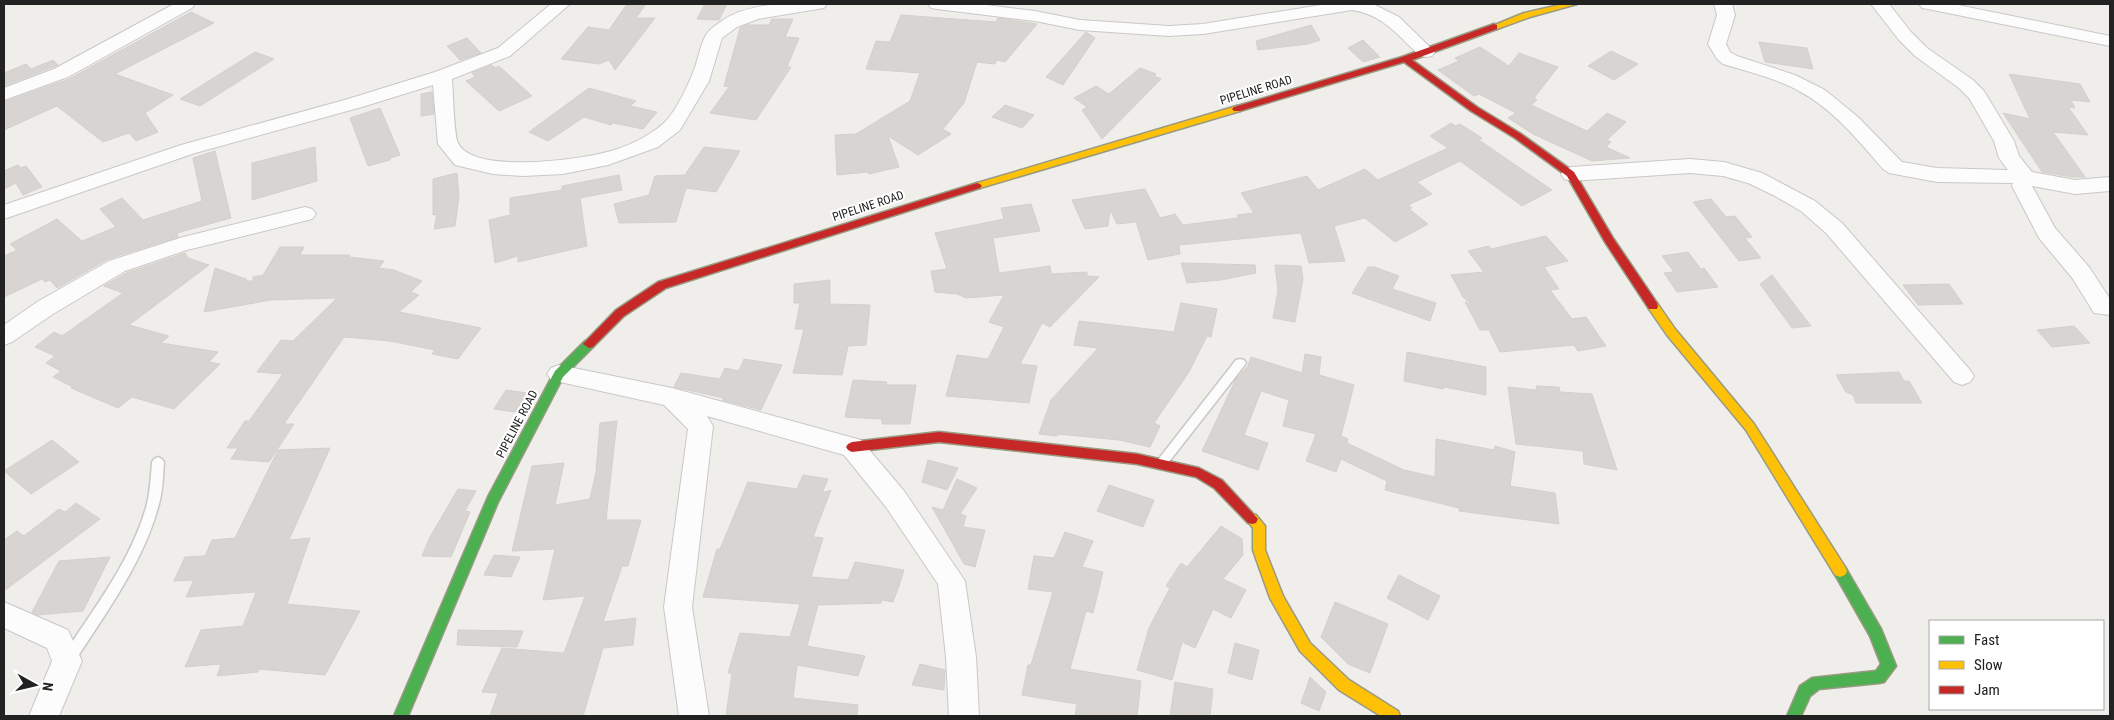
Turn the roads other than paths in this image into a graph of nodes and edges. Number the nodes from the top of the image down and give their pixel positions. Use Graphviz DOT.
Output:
graph roads {
  1 [pos="186,4"];
  2 [pos="561,4"];
  3 [pos="818,4"];
  4 [pos="937,4"];
  5 [pos="1573,4"];
  6 [pos="1723,4"];
  7 [pos="1880,4"];
  8 [pos="1928,4"];
  9 [pos="1040,10"];
  10 [pos="2110,41"];
  11 [pos="1426,52"];
  12 [pos="1405,59"];
  13 [pos="442,76"];
  14 [pos="4,94"];
  15 [pos="1571,174"];
  16 [pos="2025,177"];
  17 [pos="2110,184"];
  18 [pos="4,212"];
  19 [pos="305,214"];
  20 [pos="2110,307"];
  21 [pos="4,336"];
  22 [pos="1240,363"];
  23 [pos="559,374"];
  24 [pos="1962,376"];
  25 [pos="672,397"];
  26 [pos="852,447"];
  27 [pos="158,462"];
  28 [pos="1161,464"];
  29 [pos="4,615"];
  30 [pos="67,661"];
  31 [pos="44,716"];
  32 [pos="401,716"];
  33 [pos="694,716"];
  34 [pos="964,716"];
  35 [pos="1392,716"];
  36 [pos="1794,716"];
  1 -- 14 [label="street"];
  2 -- 13 [label="street"];
  3 -- 13 [label="street"];
  4 -- 9 [label="street"];
  5 -- 11 [label="street, PIPELINE ROAD"];
  6 -- 16 [label="street"];
  7 -- 16 [label="street"];
  8 -- 10 [label="street"];
  9 -- 11 [label="street"];
  11 -- 12 [label="street, PIPELINE ROAD"];
  12 -- 15 [label="street"];
  12 -- 23 [label="street, PIPELINE ROAD"];
  13 -- 18 [label="street"];
  15 -- 24 [label="street"];
  15 -- 36 [label="street"];
  16 -- 17 [label="street"];
  16 -- 20 [label="street"];
  19 -- 21 [label="street"];
  22 -- 28 [label="lane"];
  23 -- 25 [label="street"];
  23 -- 32 [label="street, PIPELINE ROAD"];
  25 -- 26 [label="street"];
  25 -- 33 [label="street"];
  26 -- 28 [label="street"];
  26 -- 34 [label="street"];
  27 -- 30 [label="lane"];
  28 -- 35 [label="street"];
  29 -- 30 [label="street"];
  30 -- 31 [label="street"];
}
